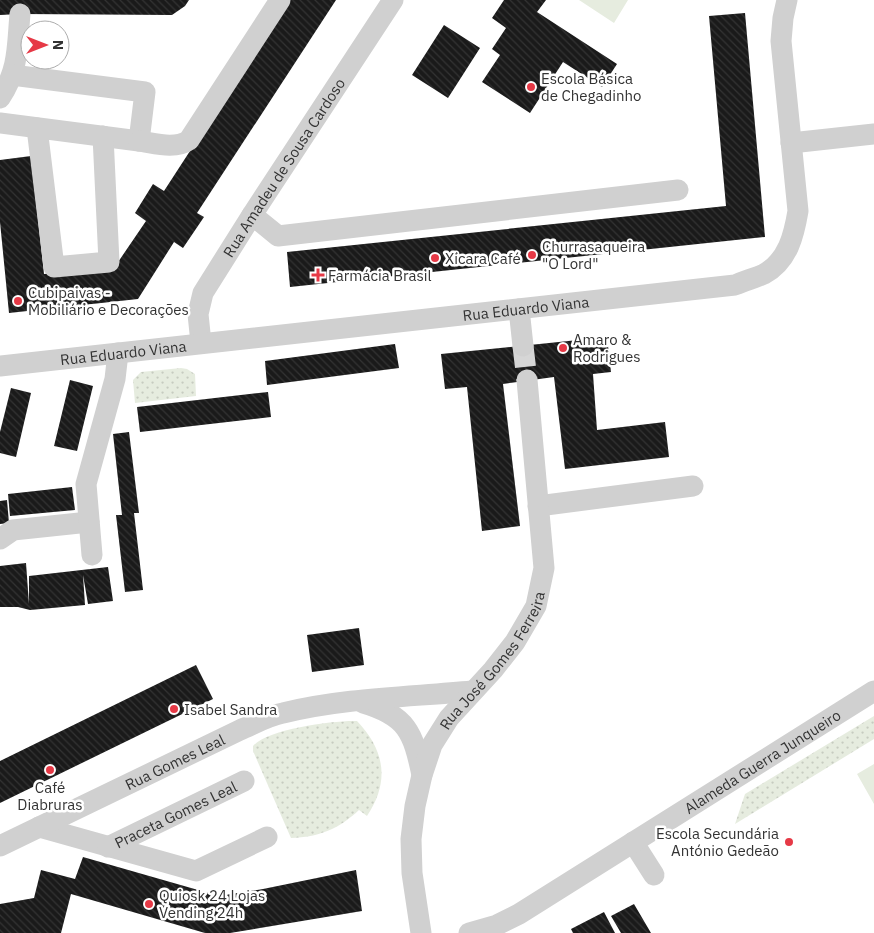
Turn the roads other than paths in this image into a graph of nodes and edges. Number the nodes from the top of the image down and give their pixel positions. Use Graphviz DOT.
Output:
graph roads {
  1 [pos="280,0"];
  2 [pos="393,0"];
  3 [pos="787,0"];
  4 [pos="20,14"];
  5 [pos="12,75"];
  6 [pos="0,98"];
  7 [pos="0,123"];
  8 [pos="38,128"];
  9 [pos="874,134"];
  10 [pos="103,136"];
  11 [pos="139,141"];
  12 [pos="791,143"];
  13 [pos="678,190"];
  14 [pos="252,215"];
  15 [pos="520,309"];
  16 [pos="201,343"];
  17 [pos="523,346"];
  18 [pos="118,353"];
  19 [pos="0,366"];
  20 [pos="527,380"];
  21 [pos="693,486"];
  22 [pos="538,506"];
  23 [pos="89,522"];
  24 [pos="0,539"];
  25 [pos="92,555"];
  26 [pos="874,691"];
  27 [pos="472,692"];
  28 [pos="358,702"];
  29 [pos="422,775"];
  30 [pos="244,782"];
  31 [pos="39,827"];
  32 [pos="267,837"];
  33 [pos="633,842"];
  34 [pos="0,846"];
  35 [pos="108,847"];
  36 [pos="654,875"];
  37 [pos="499,929"];
  38 [pos="421,933"];
  39 [pos="469,933"];
  1 -- 11 [label="street"];
  2 -- 14 [label="street, Rua Amadeu de Sousa Cardoso"];
  3 -- 12 [label="street, Rua Eduardo Viana"];
  4 -- 5 [label="street"];
  5 -- 6 [label="street"];
  5 -- 11 [label="street"];
  7 -- 8 [label="street"];
  8 -- 10 [label="street"];
  8 -- 10 [label="street"];
  9 -- 12 [label="street"];
  10 -- 11 [label="street"];
  12 -- 15 [label="street, Rua Eduardo Viana"];
  13 -- 14 [label="street"];
  14 -- 16 [label="street, Rua Amadeu de Sousa Cardoso"];
  15 -- 16 [label="street, Rua Eduardo Viana"];
  15 -- 17 [label="street"];
  16 -- 18 [label="street, Rua Eduardo Viana"];
  18 -- 19 [label="street, Rua Eduardo Viana"];
  18 -- 23 [label="street"];
  20 -- 22 [label="street, Rua José Gomes Ferreira"];
  21 -- 22 [label="street"];
  22 -- 27 [label="street, Rua José Gomes Ferreira"];
  23 -- 24 [label="street"];
  23 -- 25 [label="street"];
  26 -- 33 [label="street, Alameda Guerra Junqueiro"];
  27 -- 28 [label="street, Rua Gomes Leal"];
  27 -- 29 [label="street, Rua José Gomes Ferreira"];
  28 -- 29 [label="street, Rua Gomes Leal"];
  28 -- 31 [label="street, Rua Gomes Leal"];
  29 -- 38 [label="street, Rua José Gomes Ferreira"];
  30 -- 35 [label="street, Praceta Gomes Leal"];
  31 -- 34 [label="street, Rua Gomes Leal"];
  31 -- 35 [label="street, Praceta Gomes Leal"];
  32 -- 35 [label="street, Praceta Gomes Leal"];
  33 -- 36 [label="street"];
  33 -- 37 [label="street, Alameda Guerra Junqueiro"];
  37 -- 39 [label="street, Alameda Guerra Junqueiro"];
}
